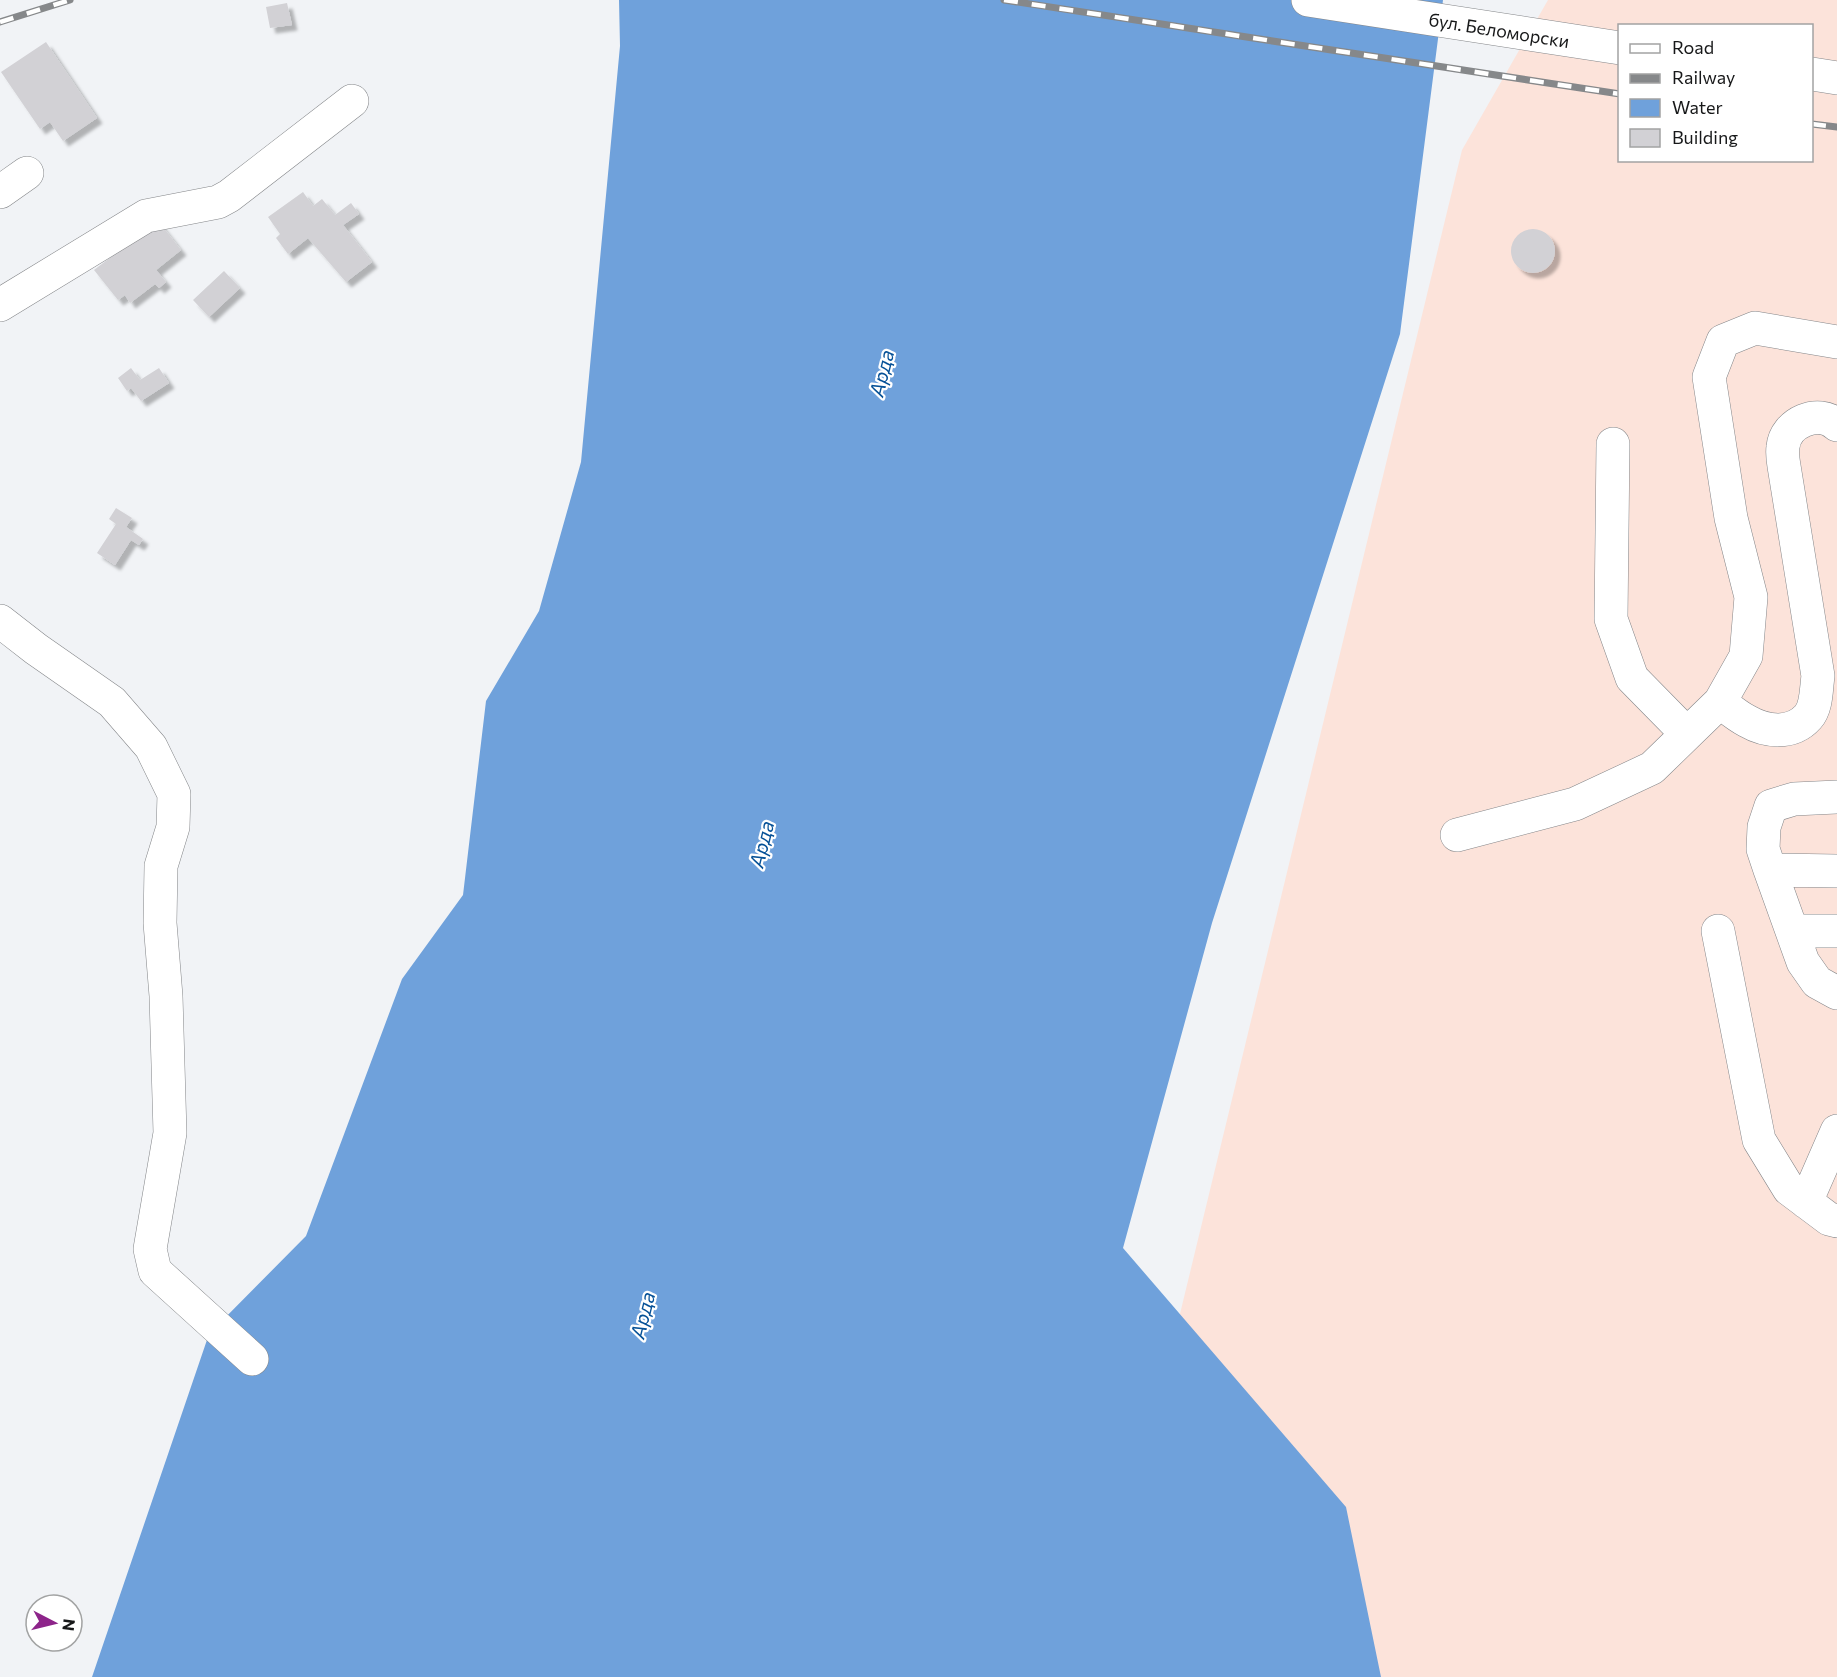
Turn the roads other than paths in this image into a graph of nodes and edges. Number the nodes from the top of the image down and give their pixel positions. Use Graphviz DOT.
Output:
graph roads {
  1 [pos="1308,0"];
  2 [pos="1618,48"];
  3 [pos="1813,74"];
  4 [pos="1837,78"];
  5 [pos="352,101"];
  6 [pos="27,174"];
  7 [pos="0,192"];
  8 [pos="0,305"];
  9 [pos="1837,342"];
  10 [pos="1837,425"];
  11 [pos="1613,444"];
  12 [pos="0,621"];
  13 [pos="1720,702"];
  14 [pos="1687,734"];
  15 [pos="1837,797"];
  16 [pos="1457,834"];
  17 [pos="1770,870"];
  18 [pos="1837,871"];
  19 [pos="1718,931"];
  20 [pos="1792,931"];
  21 [pos="1837,932"];
  22 [pos="1837,993"];
  23 [pos="1837,1131"];
  24 [pos="1806,1202"];
  25 [pos="1837,1221"];
  26 [pos="252,1359"];
  1 -- 2 [label="street, бул. Беломорски"];
  3 -- 4 [label="street"];
  5 -- 8 [label="street"];
  6 -- 7 [label="street"];
  9 -- 13 [label="street"];
  10 -- 13 [label="street"];
  11 -- 14 [label="street"];
  12 -- 26 [label="street"];
  13 -- 14 [label="street"];
  14 -- 16 [label="street"];
  15 -- 17 [label="street"];
  17 -- 18 [label="street"];
  17 -- 20 [label="street"];
  19 -- 24 [label="street"];
  20 -- 21 [label="street"];
  20 -- 22 [label="street"];
  23 -- 24 [label="street"];
  24 -- 25 [label="street"];
}
